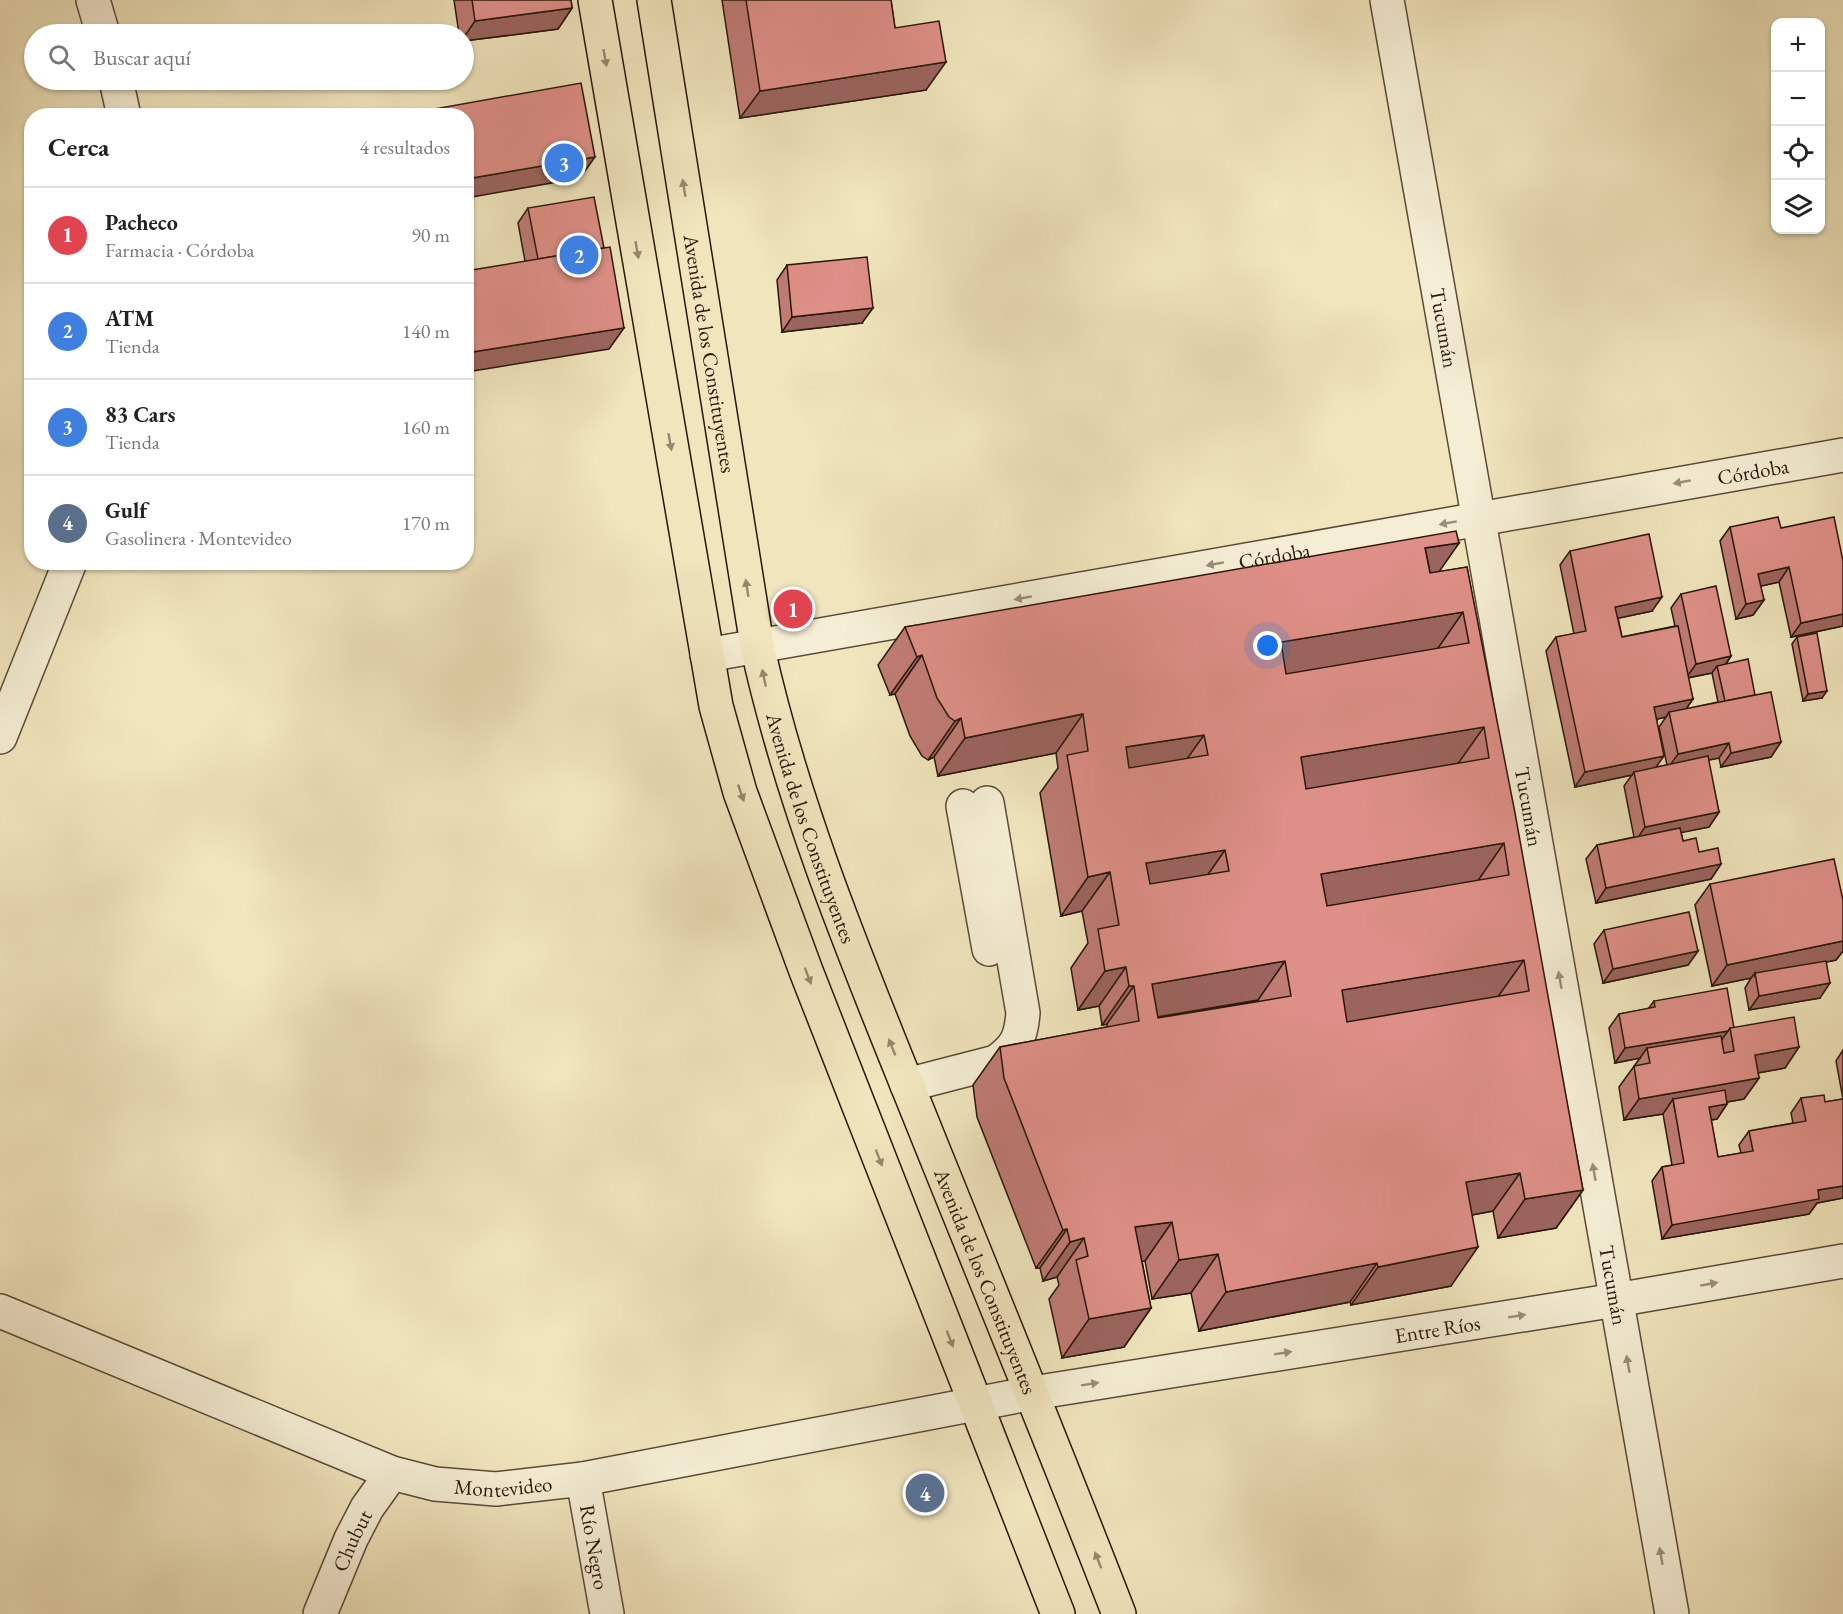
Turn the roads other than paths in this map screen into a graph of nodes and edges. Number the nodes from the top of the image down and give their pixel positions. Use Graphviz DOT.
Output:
graph roads {
  1 [pos="93,0"];
  2 [pos="595,0"];
  3 [pos="654,0"];
  4 [pos="1387,0"];
  5 [pos="100,24"];
  6 [pos="118,90"];
  7 [pos="122,108"];
  8 [pos="1843,454"];
  9 [pos="1479,518"];
  10 [pos="67,570"];
  11 [pos="757,645"];
  12 [pos="707,655"];
  13 [pos="0,737"];
  14 [pos="975,805"];
  15 [pos="907,1084"];
  16 [pos="1843,1261"];
  17 [pos="1616,1300"];
  18 [pos="0,1311"];
  19 [pos="1033,1393"];
  20 [pos="976,1405"];
  21 [pos="392,1473"];
  22 [pos="583,1479"];
  23 [pos="320,1614"];
  24 [pos="607,1614"];
  25 [pos="1058,1614"];
  26 [pos="1119,1614"];
  27 [pos="1672,1614"];
  1 -- 5 [label="street"];
  2 -- 12 [label="main road, one-way"];
  11 -- 3 [label="main road, Avenida de los Constituyentes, one-way"];
  4 -- 9 [label="street, Tucumán"];
  6 -- 7 [label="street"];
  8 -- 9 [label="street, Córdoba, one-way"];
  9 -- 11 [label="street, Córdoba, one-way"];
  17 -- 9 [label="street, Tucumán, one-way"];
  10 -- 13 [label="street"];
  11 -- 12 [label="street, Córdoba"];
  15 -- 11 [label="main road, Avenida de los Constituyentes, one-way"];
  12 -- 20 [label="main road, one-way"];
  14 -- 15 [label="street"];
  15 -- 19 [label="main road, Avenida de los Constituyentes"];
  17 -- 16 [label="street, Entre Ríos, one-way"];
  19 -- 17 [label="street, Entre Ríos, one-way"];
  27 -- 17 [label="street, Tucumán, one-way"];
  18 -- 21 [label="street, Montevideo"];
  19 -- 20 [label="street, Montevideo"];
  26 -- 19 [label="main road, Avenida de los Constituyentes, one-way"];
  20 -- 22 [label="street, Montevideo"];
  20 -- 25 [label="main road"];
  21 -- 22 [label="street, Montevideo"];
  21 -- 23 [label="street, Chubut"];
  22 -- 24 [label="street, Río Negro"];
}
